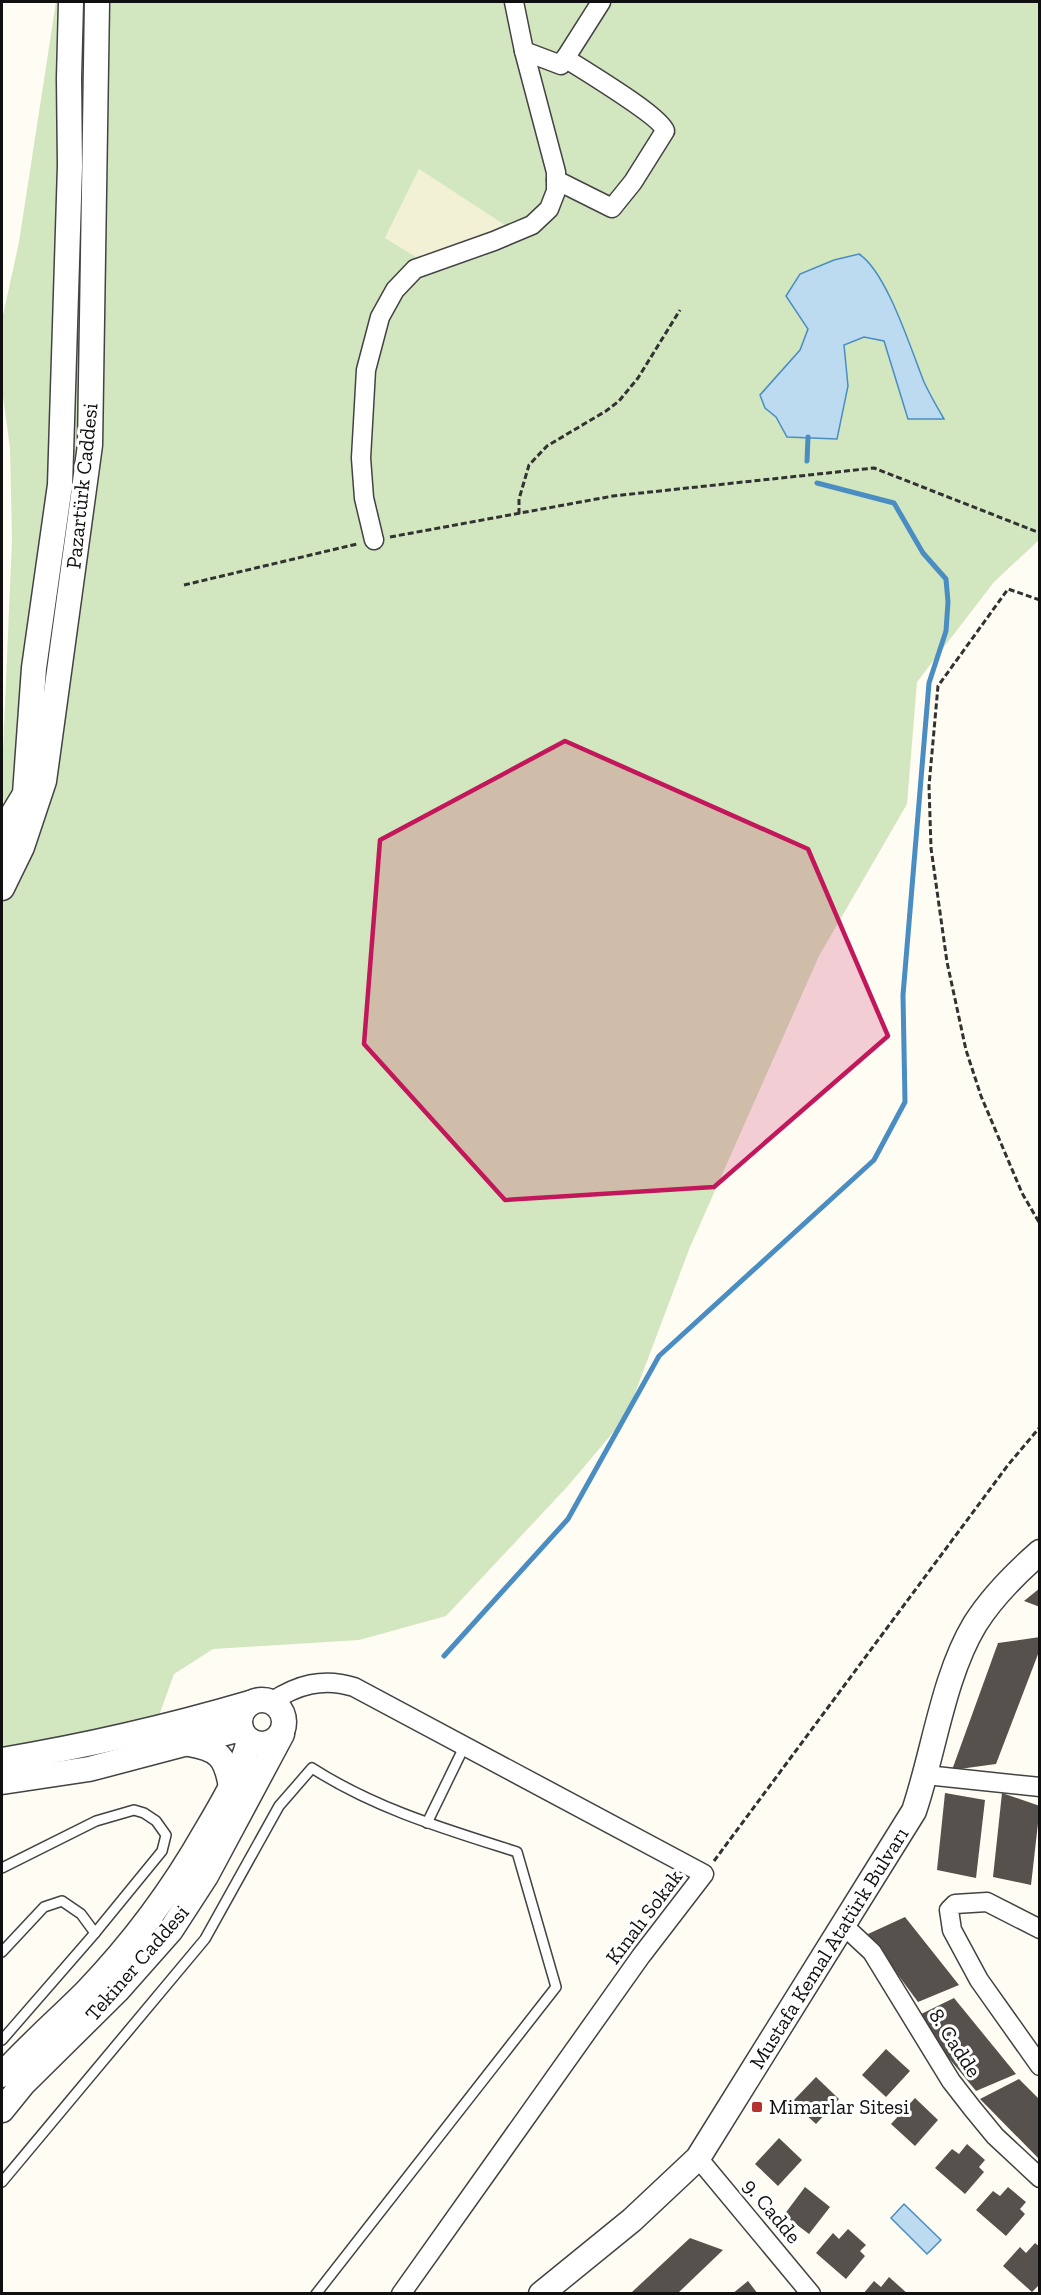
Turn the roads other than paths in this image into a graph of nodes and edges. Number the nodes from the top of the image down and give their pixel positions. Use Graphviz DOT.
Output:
graph roads {
  1 [pos="71,2"];
  2 [pos="97,2"];
  3 [pos="514,2"];
  4 [pos="601,2"];
  5 [pos="524,51"];
  6 [pos="565,58"];
  7 [pos="556,180"];
  8 [pos="374,540"];
  9 [pos="2,847"];
  10 [pos="2,888"];
  11 [pos="1040,1552"];
  12 [pos="260,1703"];
  13 [pos="282,1734"];
  14 [pos="245,1735"];
  15 [pos="189,1744"];
  16 [pos="465,1745"];
  17 [pos="2,1760"];
  18 [pos="926,1775"];
  19 [pos="2,1782"];
  20 [pos="231,1787"];
  21 [pos="1040,1787"];
  22 [pos="428,1823"];
  23 [pos="2,1868"];
  24 [pos="843,1925"];
  25 [pos="1040,1929"];
  26 [pos="95,1933"];
  27 [pos="2,1952"];
  28 [pos="2,2040"];
  29 [pos="1040,2066"];
  30 [pos="2,2075"];
  31 [pos="2,2110"];
  32 [pos="698,2158"];
  33 [pos="1040,2178"];
  34 [pos="2,2182"];
  35 [pos="316,2294"];
  36 [pos="401,2294"];
  37 [pos="542,2294"];
  38 [pos="812,2294"];
  1 -- 9 [label="street, Pazartürk Caddesi"];
  2 -- 10 [label="street, Pazartürk Caddesi"];
  3 -- 5 [label="street"];
  4 -- 6 [label="street"];
  5 -- 6 [label="street"];
  5 -- 7 [label="street"];
  6 -- 7 [label="street"];
  7 -- 8 [label="street"];
  11 -- 18 [label="street, Mustafa Kemal Atatürk Bulvarı"];
  12 -- 13 [label="street"];
  12 -- 14 [label="street, Tekiner Caddesi"];
  12 -- 16 [label="street, Kınalı Sokak"];
  12 -- 17 [label="street"];
  13 -- 14 [label="street"];
  13 -- 31 [label="street, Tekiner Caddesi"];
  14 -- 15 [label="street"];
  14 -- 20 [label="street, Tekiner Caddesi"];
  15 -- 19 [label="street"];
  15 -- 20 [label="street"];
  16 -- 22 [label="lane"];
  16 -- 36 [label="street, Kınalı Sokak"];
  18 -- 21 [label="street"];
  18 -- 24 [label="street, Mustafa Kemal Atatürk Bulvarı"];
  20 -- 30 [label="street, Tekiner Caddesi"];
  22 -- 34 [label="lane"];
  22 -- 35 [label="lane"];
  23 -- 26 [label="lane"];
  24 -- 32 [label="street, Mustafa Kemal Atatürk Bulvarı"];
  24 -- 33 [label="street, 8. Cadde"];
  25 -- 29 [label="street"];
  26 -- 27 [label="lane"];
  26 -- 28 [label="lane"];
  32 -- 37 [label="street, Mustafa Kemal Atatürk Bulvarı"];
  32 -- 38 [label="street, 9. Cadde"];
}
